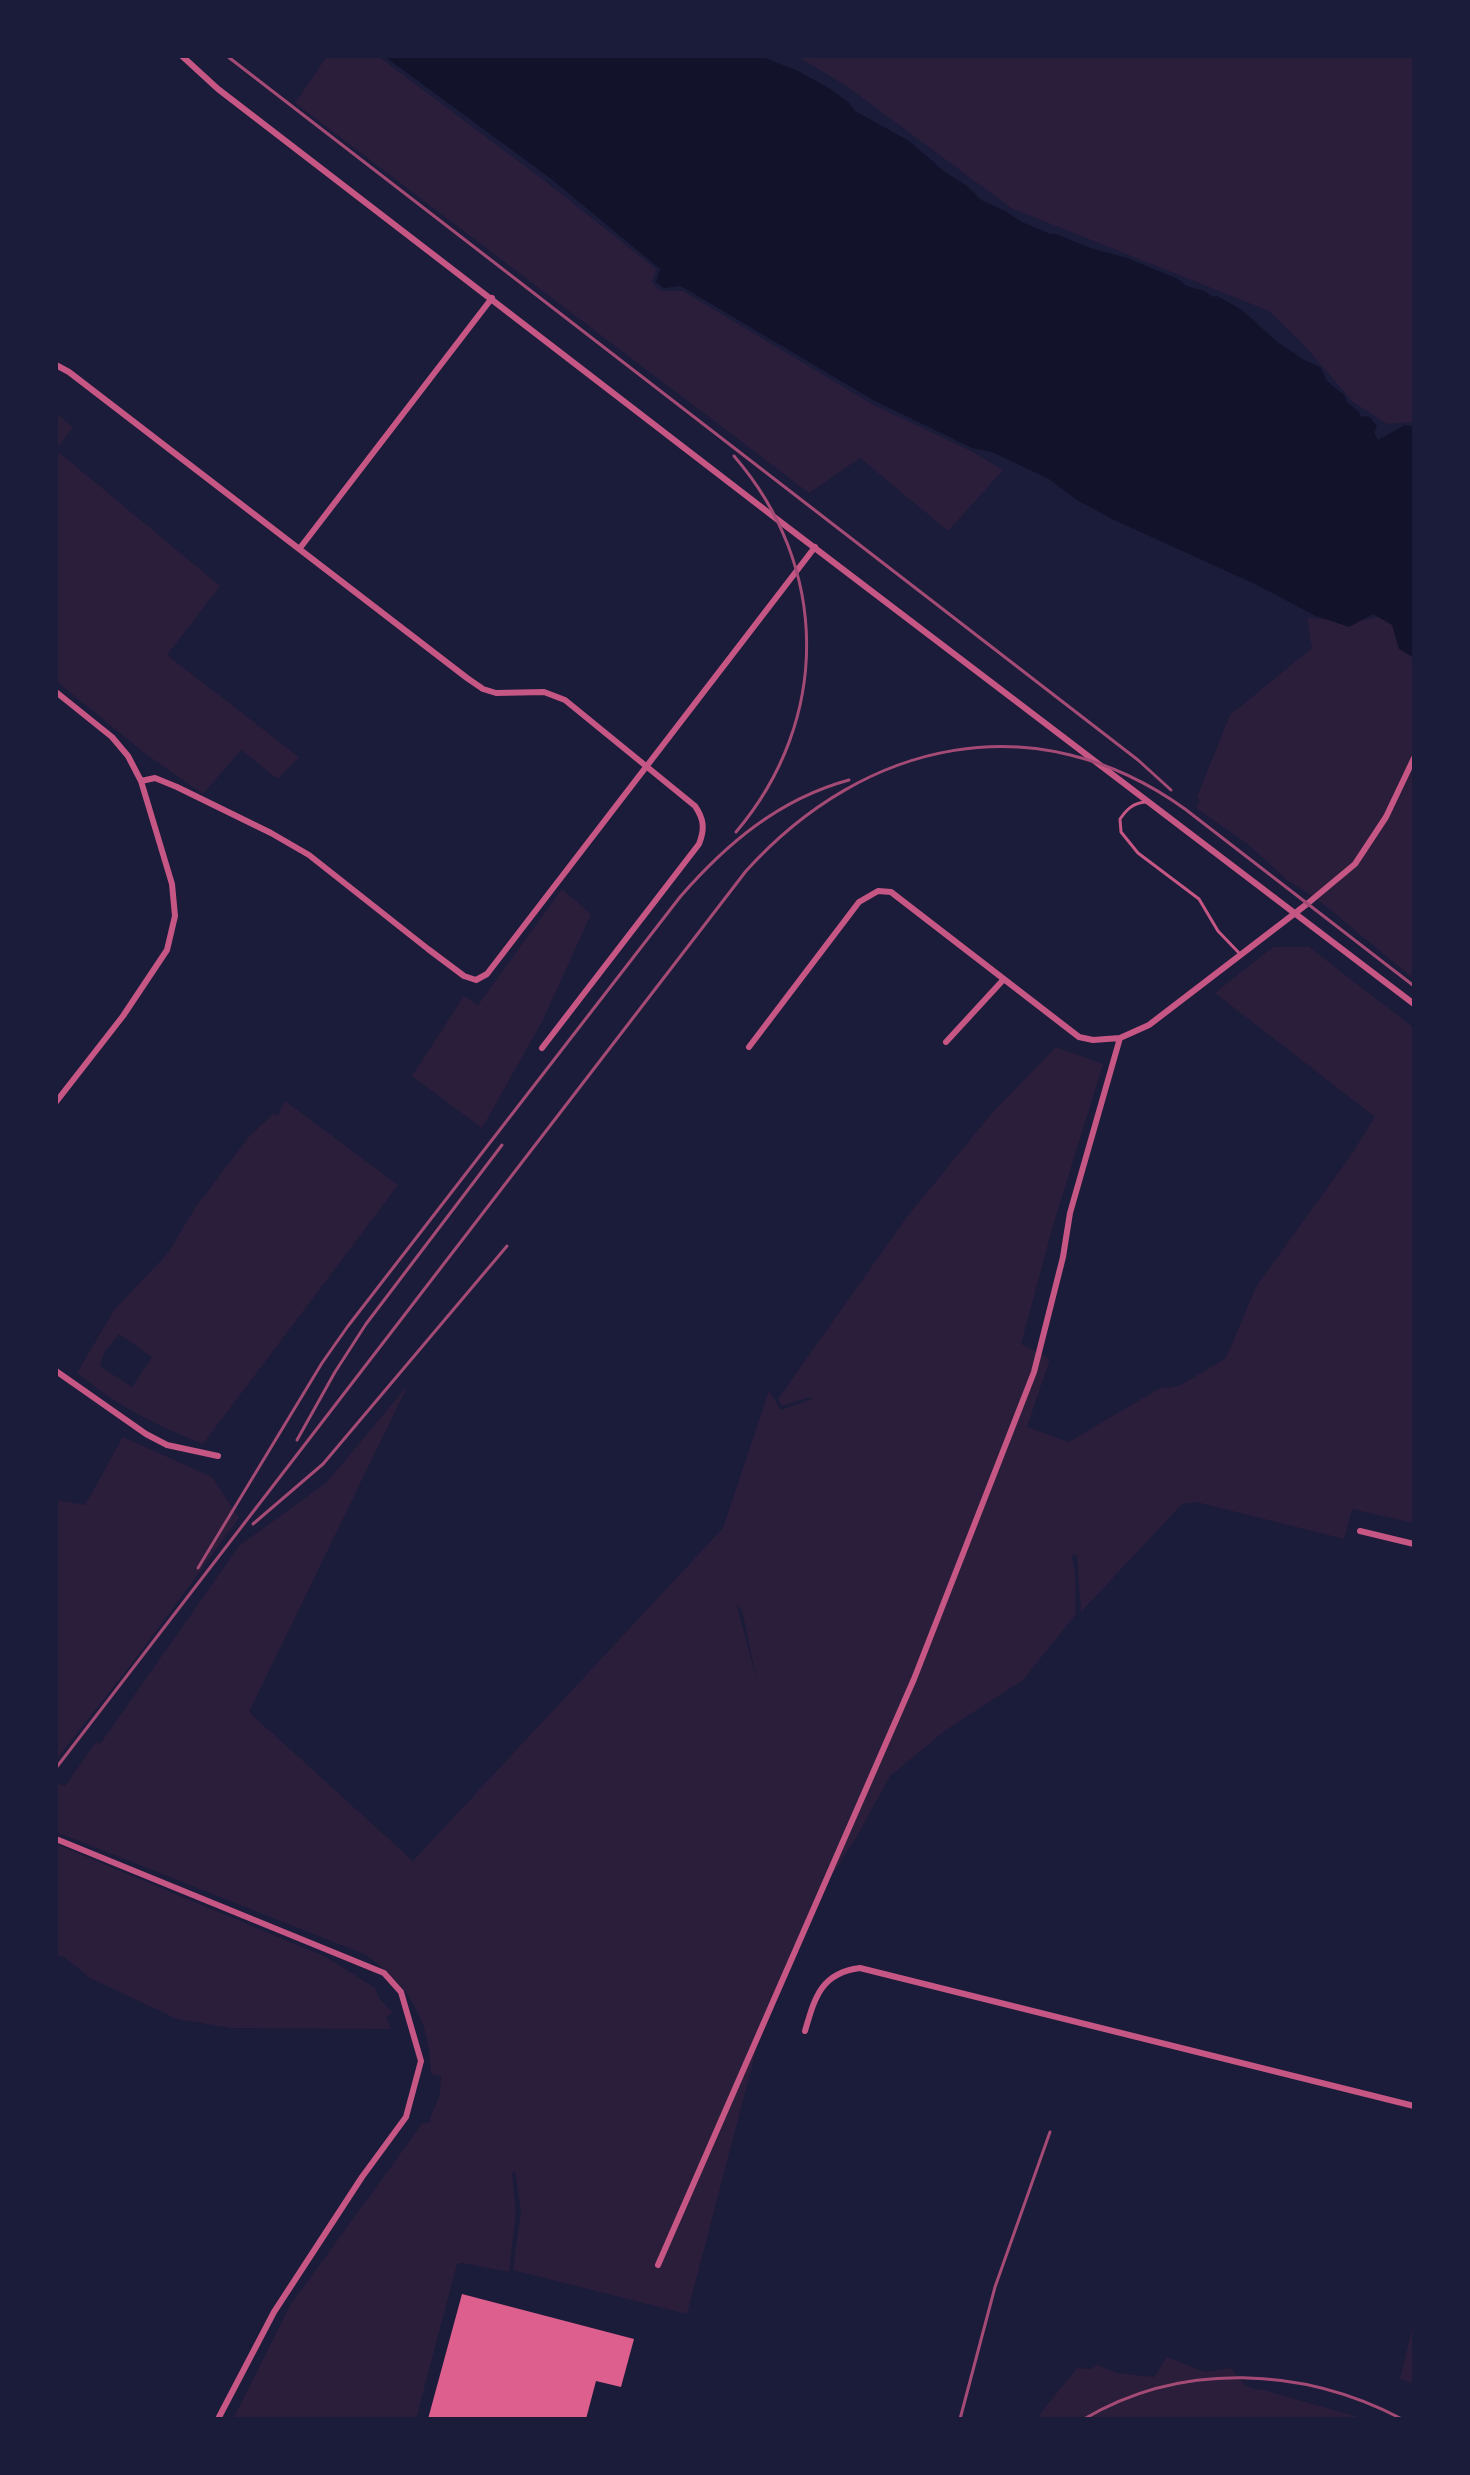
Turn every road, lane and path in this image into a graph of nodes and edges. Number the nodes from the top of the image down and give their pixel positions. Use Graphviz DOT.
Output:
graph roads {
  1 [pos="182,56"];
  2 [pos="492,298"];
  3 [pos="56,365"];
  4 [pos="815,547"];
  5 [pos="300,548"];
  6 [pos="56,692"];
  7 [pos="1414,758"];
  8 [pos="646,767"];
  9 [pos="141,781"];
  10 [pos="1149,802"];
  11 [pos="1296,913"];
  12 [pos="1241,955"];
  13 [pos="1004,979"];
  14 [pos="1414,1004"];
  15 [pos="1120,1038"];
  16 [pos="946,1042"];
  17 [pos="749,1047"];
  18 [pos="542,1048"];
  19 [pos="56,1102"];
  20 [pos="56,1371"];
  21 [pos="218,1456"];
  22 [pos="1360,1531"];
  23 [pos="1414,1544"];
  24 [pos="56,1839"];
  25 [pos="805,2031"];
  26 [pos="1414,2106"];
  27 [pos="658,2265"];
  28 [pos="218,2419"];
  1 -- 2 [label="street"];
  2 -- 4 [label="street"];
  2 -- 5 [label="street"];
  3 -- 5 [label="street"];
  4 -- 8 [label="street"];
  4 -- 10 [label="street"];
  5 -- 8 [label="street"];
  6 -- 9 [label="street"];
  7 -- 11 [label="street"];
  8 -- 9 [label="street"];
  8 -- 18 [label="street"];
  9 -- 19 [label="street"];
  10 -- 11 [label="street"];
  10 -- 12 [label="lane"];
  11 -- 12 [label="street"];
  11 -- 14 [label="street"];
  12 -- 15 [label="street"];
  13 -- 15 [label="street"];
  13 -- 16 [label="street"];
  13 -- 17 [label="street"];
  15 -- 27 [label="street"];
  20 -- 21 [label="street"];
  22 -- 23 [label="street"];
  24 -- 28 [label="street"];
  25 -- 26 [label="street"];
}
